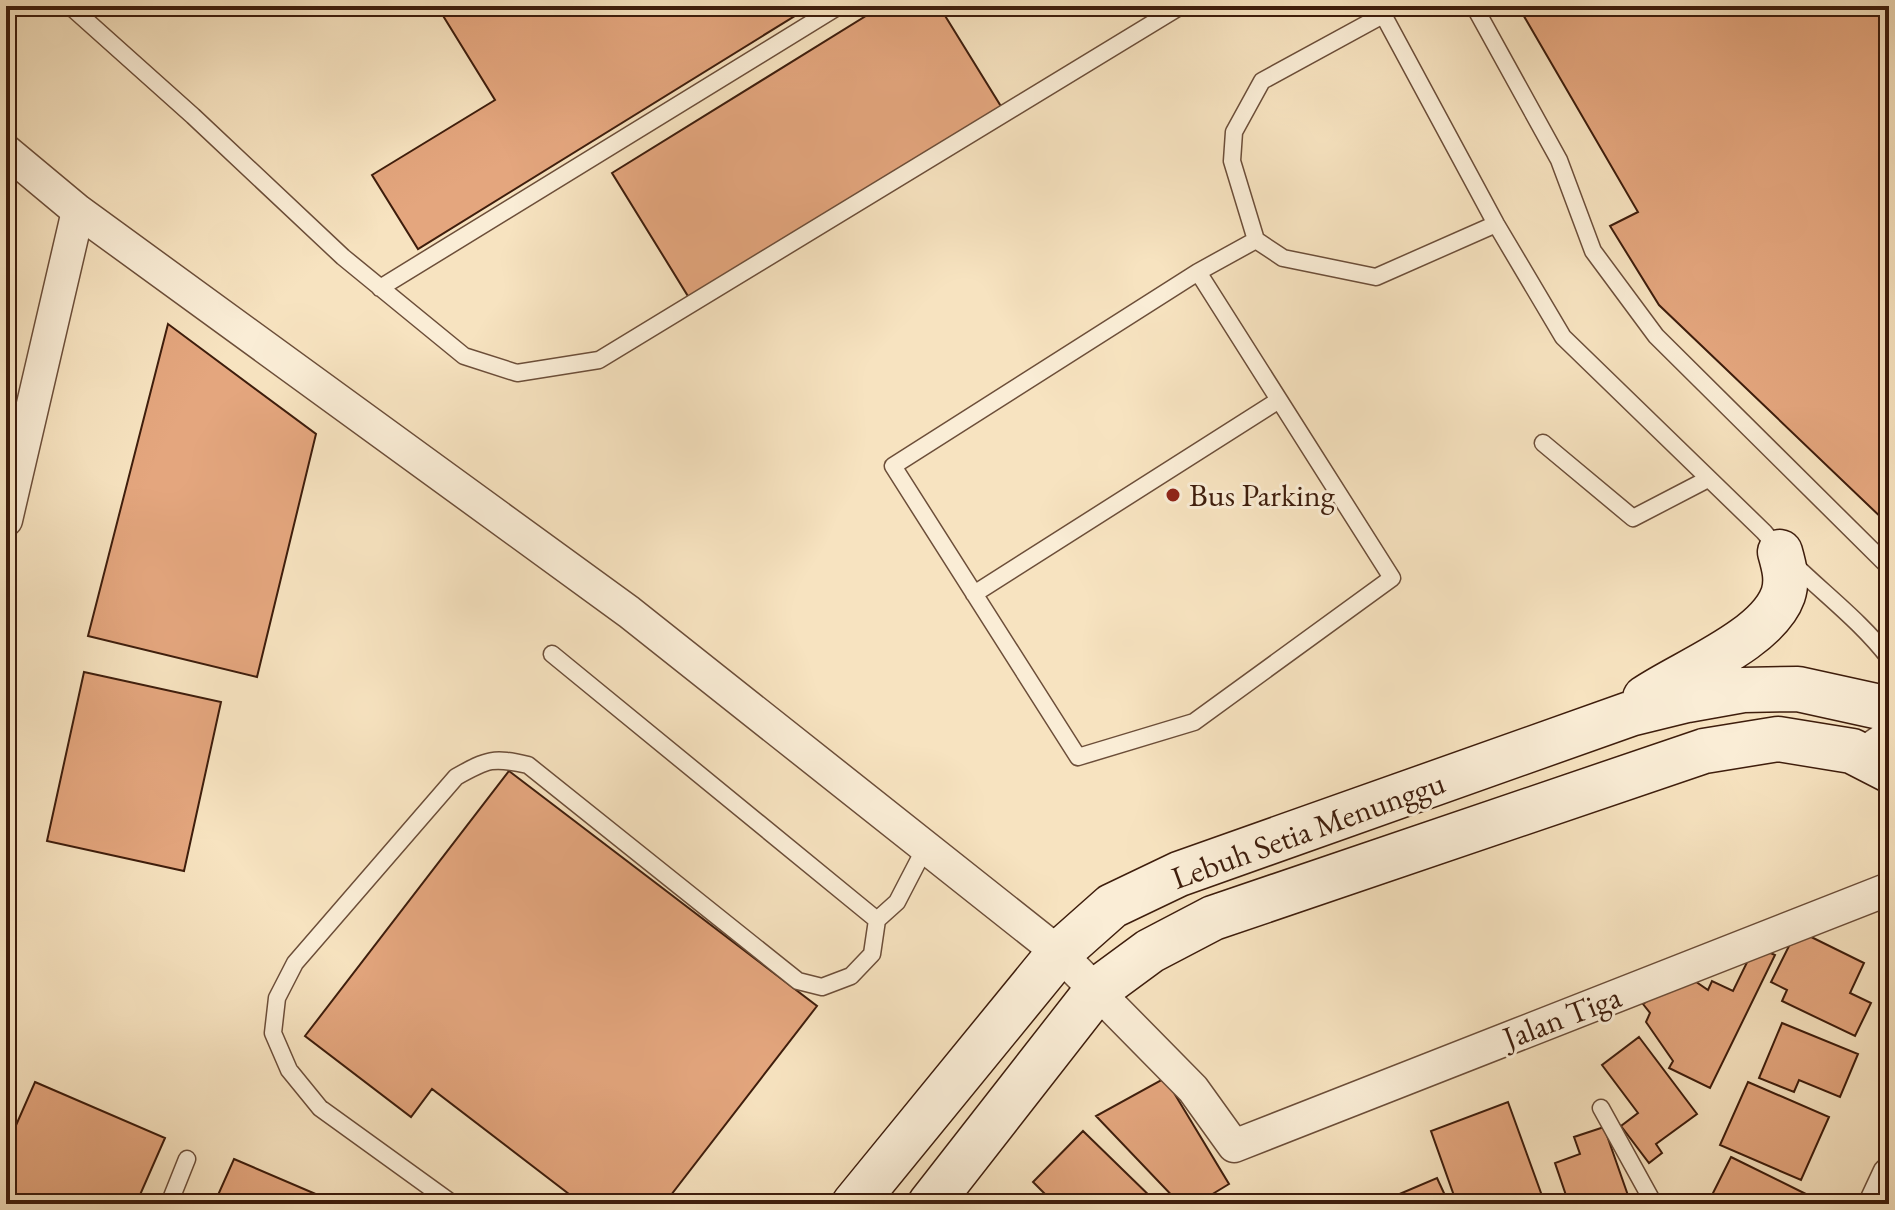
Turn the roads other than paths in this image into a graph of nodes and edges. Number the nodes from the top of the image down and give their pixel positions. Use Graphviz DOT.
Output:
graph roads {
  1 [pos="70,6"];
  2 [pos="839,6"];
  3 [pos="1181,6"];
  4 [pos="1474,6"];
  5 [pos="1380,11"];
  6 [pos="6,151"];
  7 [pos="78,211"];
  8 [pos="1496,224"];
  9 [pos="1256,240"];
  10 [pos="1198,272"];
  11 [pos="380,288"];
  12 [pos="1279,400"];
  13 [pos="1543,443"];
  14 [pos="1708,479"];
  15 [pos="6,520"];
  16 [pos="1780,552"];
  17 [pos="1889,567"];
  18 [pos="974,594"];
  19 [pos="552,654"];
  20 [pos="1889,658"];
  21 [pos="1889,709"];
  22 [pos="1630,714"];
  23 [pos="1889,723"];
  24 [pos="1870,761"];
  25 [pos="925,848"];
  26 [pos="1889,889"];
  27 [pos="877,920"];
  28 [pos="1059,953"];
  29 [pos="1097,990"];
  30 [pos="1601,1108"];
  31 [pos="187,1159"];
  32 [pos="1889,1174"];
  33 [pos="169,1204"];
  34 [pos="453,1204"];
  35 [pos="854,1204"];
  36 [pos="930,1204"];
  37 [pos="1654,1204"];
  38 [pos="1875,1204"];
  1 -- 11 [label="lane"];
  2 -- 11 [label="lane"];
  3 -- 11 [label="lane"];
  4 -- 17 [label="lane"];
  5 -- 8 [label="lane"];
  5 -- 9 [label="lane"];
  6 -- 7 [label="street"];
  7 -- 15 [label="street"];
  7 -- 25 [label="street"];
  8 -- 9 [label="lane"];
  8 -- 14 [label="lane"];
  9 -- 10 [label="lane"];
  10 -- 12 [label="lane"];
  10 -- 18 [label="lane"];
  12 -- 18 [label="lane"];
  12 -- 18 [label="lane"];
  13 -- 14 [label="lane"];
  14 -- 16 [label="lane"];
  16 -- 20 [label="lane"];
  16 -- 22 [label="street"];
  19 -- 27 [label="lane"];
  21 -- 22 [label="street, Lebuh Setia Menunggu"];
  22 -- 28 [label="street, Lebuh Setia Menunggu"];
  23 -- 24 [label="lane"];
  24 -- 29 [label="street, Lebuh Setia Menunggu"];
  25 -- 27 [label="lane"];
  25 -- 28 [label="street"];
  26 -- 29 [label="street, Jalan Tiga"];
  27 -- 34 [label="lane"];
  28 -- 29 [label="street"];
  28 -- 35 [label="street, Lebuh Setia Menunggu"];
  29 -- 36 [label="street, Lebuh Setia Menunggu"];
  30 -- 37 [label="lane"];
  31 -- 33 [label="lane"];
  32 -- 38 [label="street"];
}
